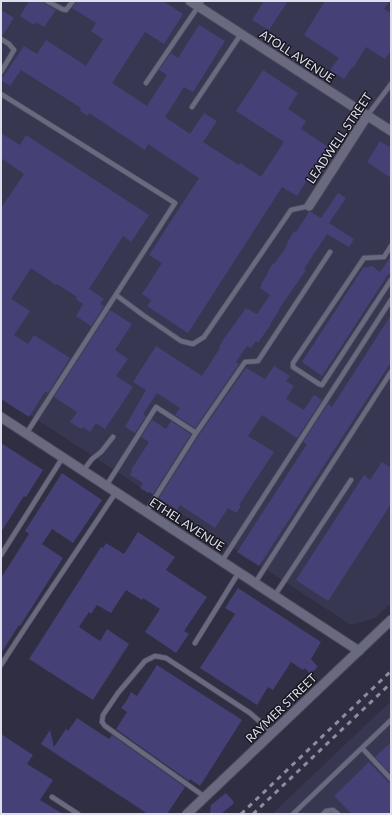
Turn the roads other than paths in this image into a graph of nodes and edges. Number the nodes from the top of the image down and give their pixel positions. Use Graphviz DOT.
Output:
graph roads {
  1 [pos="47,1"];
  2 [pos="73,1"];
  3 [pos="190,1"];
  4 [pos="200,4"];
  5 [pos="241,34"];
  6 [pos="1,39"];
  7 [pos="1,72"];
  8 [pos="146,83"];
  9 [pos="391,84"];
  10 [pos="1,94"];
  11 [pos="192,107"];
  12 [pos="367,116"];
  13 [pos="391,131"];
  14 [pos="308,206"];
  15 [pos="391,246"];
  16 [pos="330,252"];
  17 [pos="391,280"];
  18 [pos="116,295"];
  19 [pos="391,300"];
  20 [pos="391,372"];
  21 [pos="1,417"];
  22 [pos="196,433"];
  23 [pos="26,434"];
  24 [pos="113,437"];
  25 [pos="63,457"];
  26 [pos="83,471"];
  27 [pos="351,480"];
  28 [pos="106,486"];
  29 [pos="116,492"];
  30 [pos="146,512"];
  31 [pos="1,555"];
  32 [pos="222,561"];
  33 [pos="239,572"];
  34 [pos="255,583"];
  35 [pos="275,595"];
  36 [pos="391,620"];
  37 [pos="196,643"];
  38 [pos="359,651"];
  39 [pos="1,665"];
  40 [pos="391,720"];
  41 [pos="273,733"];
  42 [pos="362,748"];
  43 [pos="391,779"];
  44 [pos="52,797"];
  45 [pos="205,797"];
  46 [pos="78,814"];
  47 [pos="187,814"];
  48 [pos="293,814"];
  49 [pos="323,814"];
  50 [pos="338,814"];
  1 -- 2 [label="lane"];
  3 -- 4 [label="street, ATOLL AVENUE"];
  4 -- 5 [label="street, ATOLL AVENUE"];
  4 -- 8 [label="lane"];
  5 -- 11 [label="lane"];
  5 -- 12 [label="street, ATOLL AVENUE"];
  6 -- 7 [label="lane"];
  9 -- 12 [label="lane, LEADWELL STREET"];
  10 -- 18 [label="lane"];
  12 -- 13 [label="street, ATOLL AVENUE"];
  12 -- 14 [label="street, LEADWELL STREET"];
  14 -- 18 [label="lane"];
  15 -- 17 [label="lane"];
  16 -- 22 [label="lane"];
  18 -- 23 [label="lane"];
  19 -- 32 [label="lane"];
  20 -- 34 [label="lane"];
  21 -- 23 [label="street, ETHEL AVENUE"];
  22 -- 28 [label="lane"];
  22 -- 30 [label="lane"];
  23 -- 25 [label="street, ETHEL AVENUE"];
  24 -- 26 [label="lane"];
  25 -- 26 [label="street, ETHEL AVENUE"];
  25 -- 31 [label="lane"];
  26 -- 28 [label="street, ETHEL AVENUE"];
  27 -- 35 [label="lane"];
  28 -- 29 [label="street, ETHEL AVENUE"];
  29 -- 30 [label="street, ETHEL AVENUE"];
  29 -- 39 [label="lane"];
  30 -- 32 [label="street, ETHEL AVENUE"];
  32 -- 33 [label="street, ETHEL AVENUE"];
  33 -- 34 [label="street, ETHEL AVENUE"];
  33 -- 37 [label="lane"];
  34 -- 35 [label="street, ETHEL AVENUE"];
  35 -- 38 [label="street, ETHEL AVENUE"];
  36 -- 38 [label="street, RAYMER STREET"];
  38 -- 41 [label="street, RAYMER STREET"];
  40 -- 42 [label="lane"];
  41 -- 45 [label="street, RAYMER STREET"];
  41 -- 45 [label="lane"];
  42 -- 43 [label="lane"];
  42 -- 48 [label="lane"];
  44 -- 46 [label="lane"];
  45 -- 47 [label="street, RAYMER STREET"];
  49 -- 50 [label="lane"];
}
